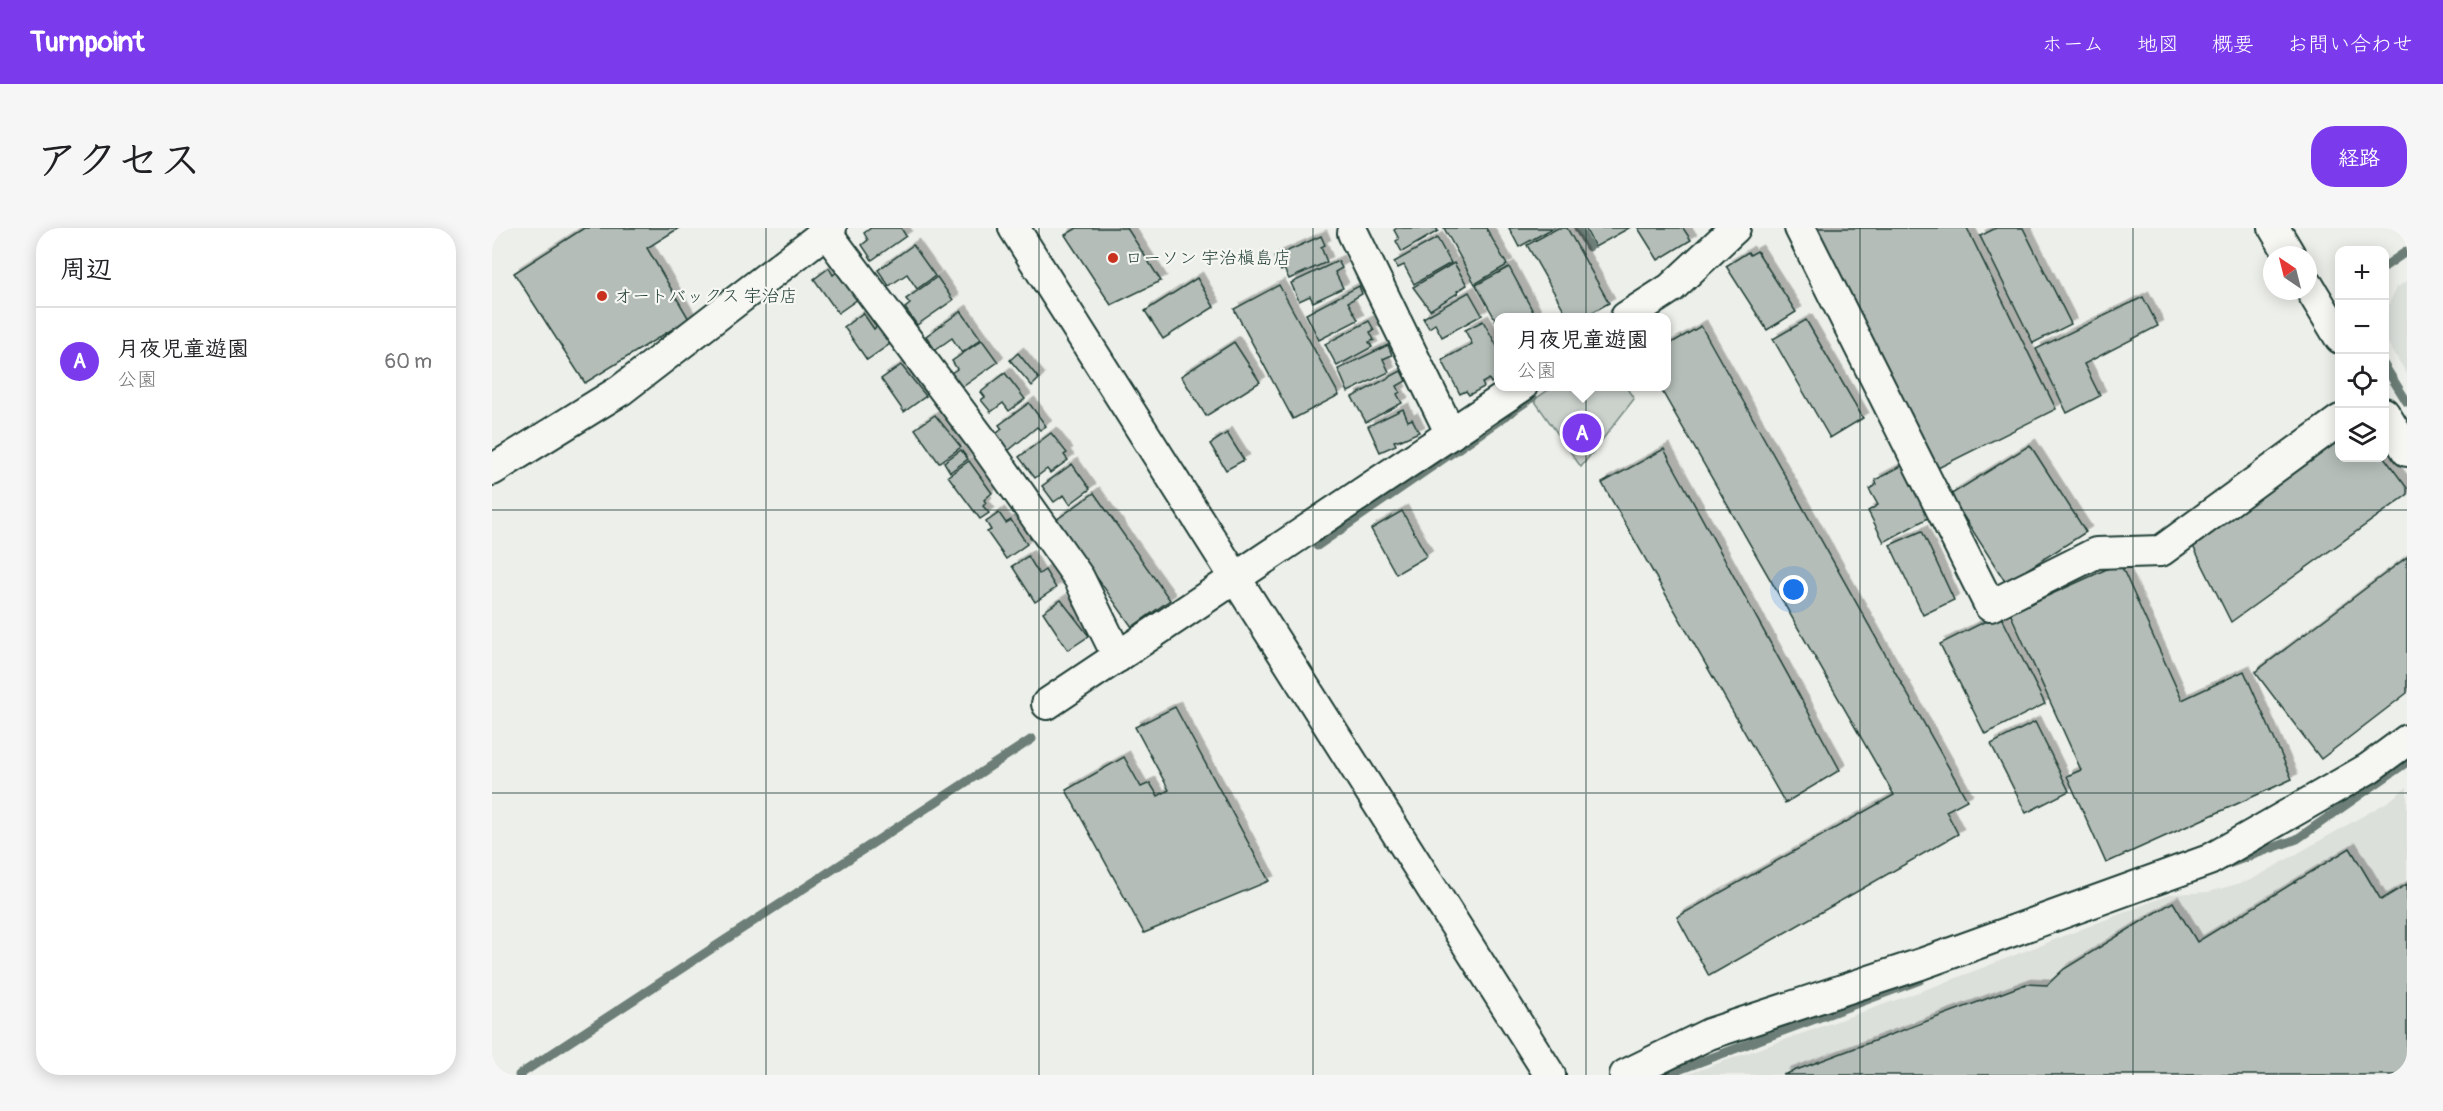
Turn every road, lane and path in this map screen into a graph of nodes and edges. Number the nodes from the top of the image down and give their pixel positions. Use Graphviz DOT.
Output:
graph roads {
  1 [pos="1014,228"];
  2 [pos="1735,228"];
  3 [pos="1800,228"];
  4 [pos="2274,228"];
  5 [pos="829,230"];
  6 [pos="1353,233"];
  7 [pos="2285,246"];
  8 [pos="2317,300"];
  9 [pos="1634,313"];
  10 [pos="2335,330"];
  11 [pos="1516,391"];
  12 [pos="2389,420"];
  13 [pos="2335,424"];
  14 [pos="1450,434"];
  15 [pos="2407,451"];
  16 [pos="494,463"];
  17 [pos="1236,579"];
  18 [pos="1118,657"];
  19 [pos="1047,704"];
  20 [pos="2407,740"];
  21 [pos="1550,1075"];
  22 [pos="1625,1075"];
  1 -- 17 [label="street"];
  2 -- 9 [label="street"];
  3 -- 13 [label="street"];
  4 -- 7 [label="street"];
  5 -- 16 [label="street"];
  5 -- 18 [label="street"];
  6 -- 14 [label="street"];
  8 -- 10 [label="street"];
  11 -- 14 [label="street"];
  12 -- 15 [label="street"];
  14 -- 17 [label="street"];
  17 -- 18 [label="street"];
  17 -- 21 [label="street"];
  18 -- 19 [label="street"];
  20 -- 22 [label="street"];
}
